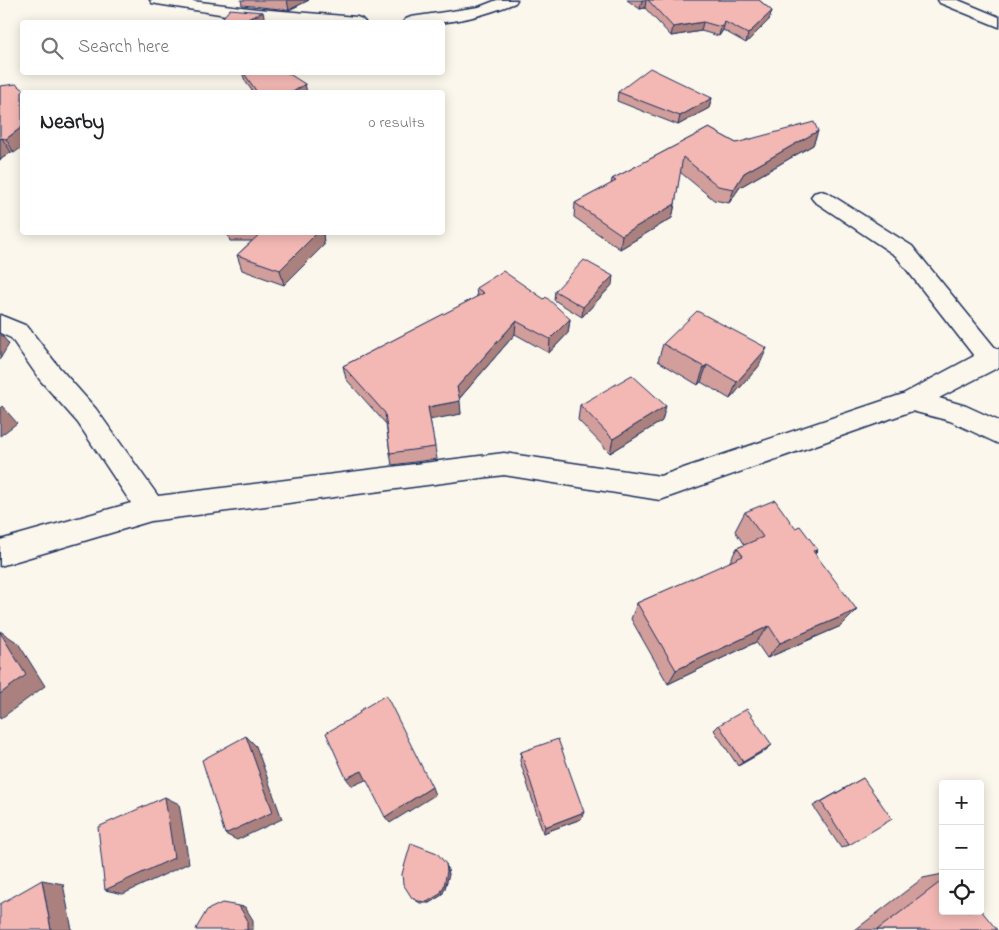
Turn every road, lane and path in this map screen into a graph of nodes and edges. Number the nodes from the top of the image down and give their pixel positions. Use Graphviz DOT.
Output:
graph roads {
  1 [pos="157,0"];
  2 [pos="510,0"];
  3 [pos="945,0"];
  4 [pos="198,3"];
  5 [pos="340,20"];
  6 [pos="424,20"];
  7 [pos="999,22"];
  8 [pos="822,198"];
  9 [pos="0,324"];
  10 [pos="995,358"];
  11 [pos="912,400"];
  12 [pos="999,433"];
  13 [pos="151,510"];
  14 [pos="0,553"];
  1 -- 4 [label="street"];
  2 -- 6 [label="street"];
  3 -- 7 [label="street"];
  4 -- 5 [label="street"];
  8 -- 10 [label="street"];
  9 -- 13 [label="street"];
  10 -- 11 [label="street"];
  11 -- 12 [label="street"];
  11 -- 13 [label="street"];
  13 -- 14 [label="street"];
}
